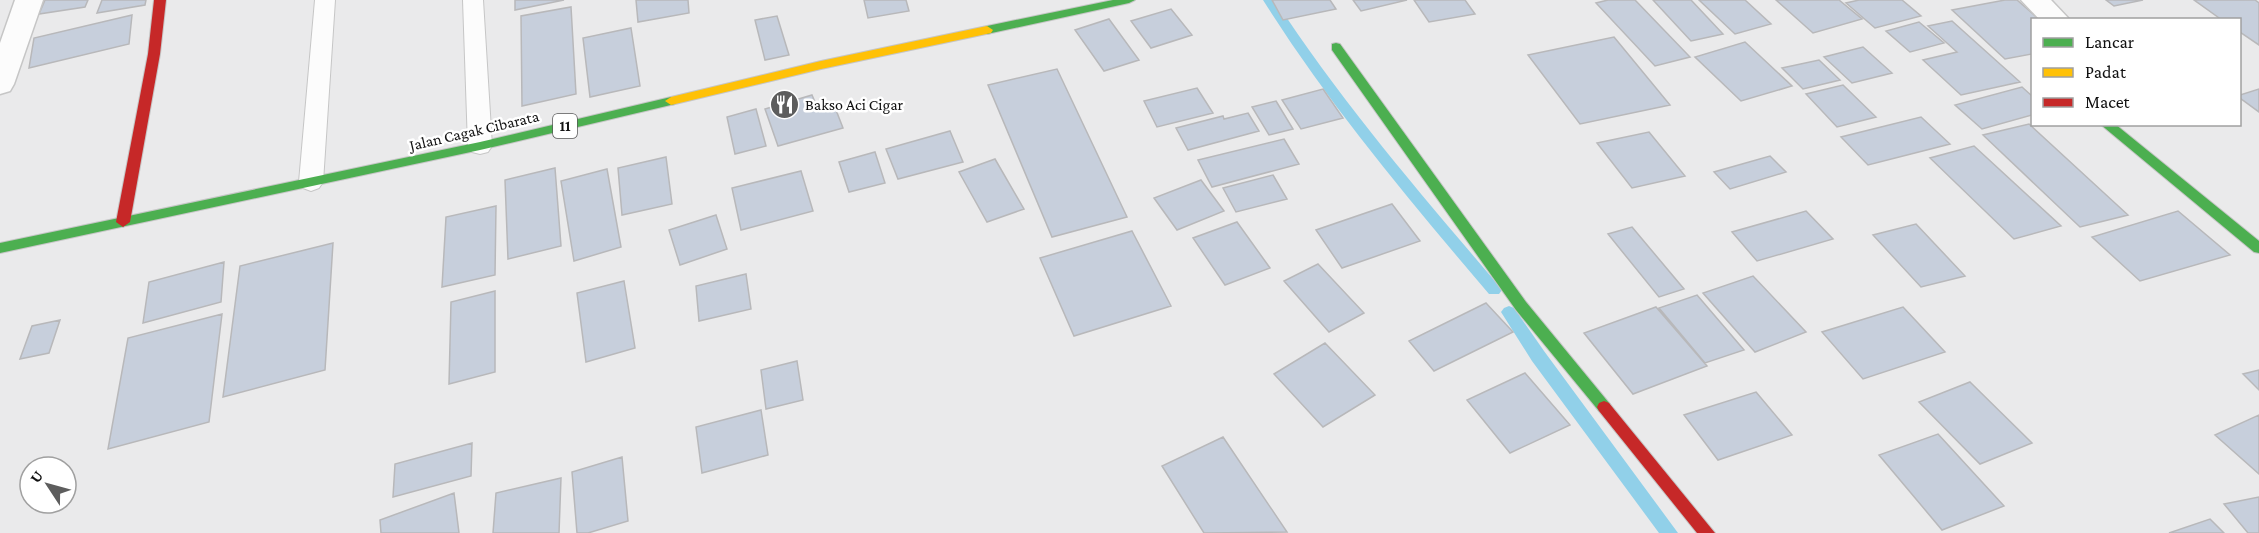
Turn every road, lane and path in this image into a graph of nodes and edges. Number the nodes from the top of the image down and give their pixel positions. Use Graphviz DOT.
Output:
graph roads {
  1 [pos="29,0"];
  2 [pos="160,0"];
  3 [pos="325,0"];
  4 [pos="473,0"];
  5 [pos="1129,0"];
  6 [pos="2035,0"];
  7 [pos="2055,18"];
  8 [pos="1336,47"];
  9 [pos="0,84"];
  10 [pos="2108,126"];
  11 [pos="480,146"];
  12 [pos="310,182"];
  13 [pos="123,222"];
  14 [pos="0,248"];
  15 [pos="2259,248"];
  16 [pos="1707,533"];
  1 -- 9 [label="street"];
  2 -- 13 [label="main road"];
  3 -- 12 [label="lane"];
  4 -- 11 [label="lane"];
  5 -- 11 [label="main road, Jalan Cagak Cibarata / 11"];
  6 -- 7 [label="street"];
  8 -- 16 [label="main road"];
  10 -- 15 [label="main road"];
  11 -- 12 [label="main road, Jalan Cagak Cibarata / 11"];
  12 -- 13 [label="main road, Jalan Cagak Cibarata / 11"];
  13 -- 14 [label="main road, Jalan Cagak Cibarata / 11"];
}
